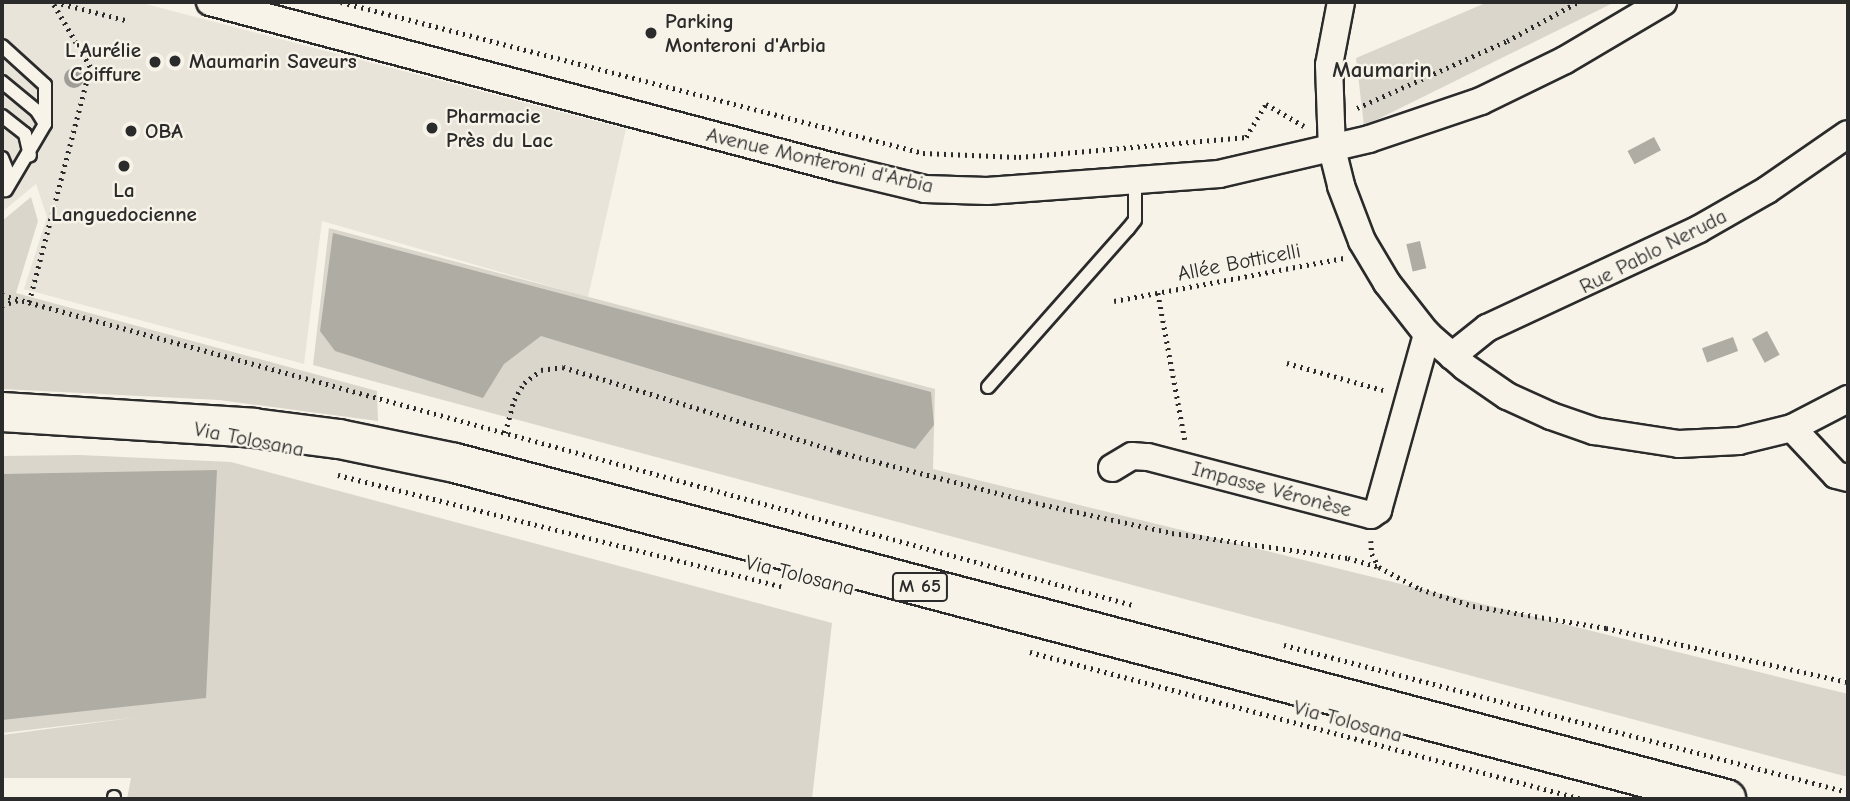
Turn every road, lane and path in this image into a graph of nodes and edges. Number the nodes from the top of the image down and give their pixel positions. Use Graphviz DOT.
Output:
graph roads {
  1 [pos="53,2"];
  2 [pos="210,2"];
  3 [pos="341,2"];
  4 [pos="1341,2"];
  5 [pos="1578,2"];
  6 [pos="1663,2"];
  7 [pos="129,21"];
  8 [pos="2,47"];
  9 [pos="2,82"];
  10 [pos="2,116"];
  11 [pos="1330,117"];
  12 [pos="45,124"];
  13 [pos="1304,125"];
  14 [pos="1286,130"];
  15 [pos="1848,134"];
  16 [pos="1259,135"];
  17 [pos="1246,137"];
  18 [pos="1332,149"];
  19 [pos="30,155"];
  20 [pos="2,158"];
  21 [pos="1135,182"];
  22 [pos="4,192"];
  23 [pos="1369,253"];
  24 [pos="1158,293"];
  25 [pos="2,295"];
  26 [pos="19,299"];
  27 [pos="1114,301"];
  28 [pos="29,302"];
  29 [pos="2,305"];
  30 [pos="1427,334"];
  31 [pos="1452,356"];
  32 [pos="1287,363"];
  33 [pos="988,387"];
  34 [pos="1409,398"];
  35 [pos="1848,399"];
  36 [pos="2,412"];
  37 [pos="106,418"];
  38 [pos="2,424"];
  39 [pos="1792,428"];
  40 [pos="505,433"];
  41 [pos="1190,467"];
  42 [pos="1112,468"];
  43 [pos="332,474"];
  44 [pos="1848,478"];
  45 [pos="1371,515"];
  46 [pos="1379,567"];
  47 [pos="788,588"];
  48 [pos="1142,608"];
  49 [pos="1275,643"];
  50 [pos="1027,651"];
  51 [pos="1848,682"];
  52 [pos="1848,792"];
  53 [pos="1582,799"];
  54 [pos="1726,799"];
  1 -- 7 [label="path"];
  1 -- 28 [label="path"];
  2 -- 21 [label="street, Avenue Monteroni d'Arbia"];
  3 -- 17 [label="path"];
  4 -- 11 [label="street"];
  5 -- 11 [label="path"];
  6 -- 18 [label="street, Avenue Monteroni d'Arbia"];
  8 -- 12 [label="lane"];
  9 -- 12 [label="lane"];
  10 -- 19 [label="lane"];
  11 -- 13 [label="path"];
  11 -- 18 [label="street"];
  12 -- 19 [label="lane"];
  13 -- 14 [label="path"];
  13 -- 17 [label="path"];
  15 -- 31 [label="street, Rue Pablo Neruda"];
  16 -- 17 [label="path"];
  18 -- 21 [label="street, Avenue Monteroni d'Arbia"];
  18 -- 23 [label="street"];
  19 -- 22 [label="lane"];
  20 -- 22 [label="lane"];
  21 -- 33 [label="lane"];
  23 -- 24 [label="path, Allée Botticelli"];
  23 -- 30 [label="street"];
  24 -- 27 [label="path, Allée Botticelli"];
  24 -- 41 [label="path"];
  25 -- 26 [label="path"];
  26 -- 28 [label="path"];
  26 -- 29 [label="path"];
  28 -- 40 [label="path"];
  30 -- 31 [label="street"];
  30 -- 34 [label="street, Impasse Véronèse"];
  31 -- 39 [label="street"];
  32 -- 34 [label="path"];
  34 -- 45 [label="street, Impasse Véronèse"];
  35 -- 39 [label="street"];
  36 -- 37 [label="main road, M 65"];
  37 -- 38 [label="main road, M 65"];
  37 -- 54 [label="main road, M 65"];
  39 -- 44 [label="street"];
  40 -- 46 [label="path"];
  40 -- 48 [label="path"];
  41 -- 42 [label="street, Impasse Véronèse"];
  41 -- 45 [label="street, Impasse Véronèse"];
  43 -- 47 [label="path, Via Tolosana"];
  45 -- 46 [label="path"];
  46 -- 51 [label="path"];
  49 -- 52 [label="path"];
  50 -- 53 [label="path, Via Tolosana"];
}
